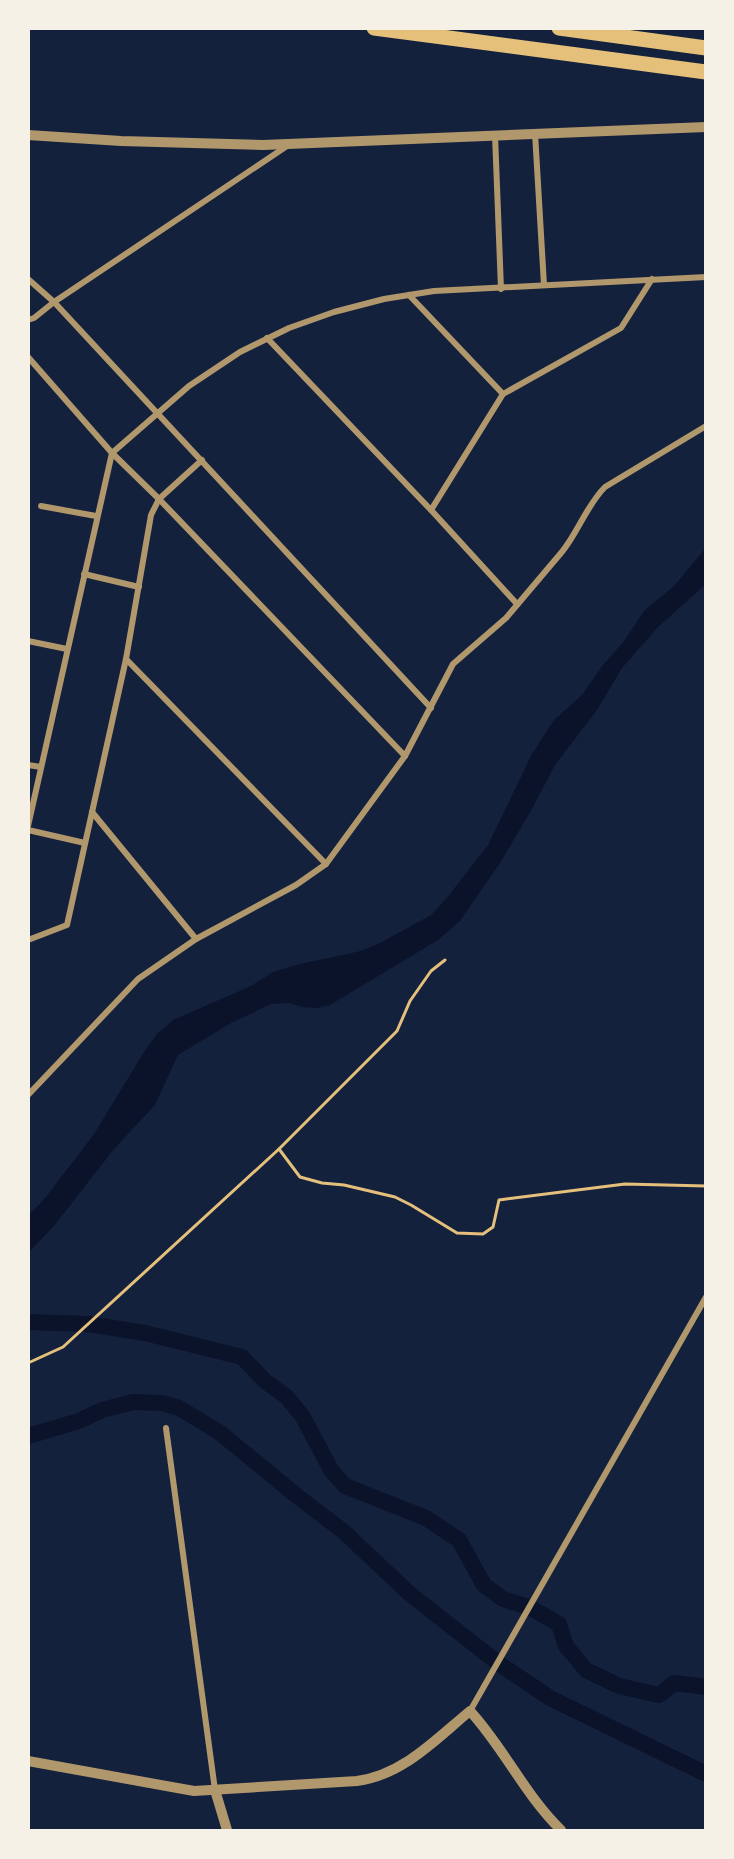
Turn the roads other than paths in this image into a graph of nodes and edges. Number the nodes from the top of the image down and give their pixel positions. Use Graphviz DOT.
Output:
graph roads {
  1 [pos="374,28"];
  2 [pos="559,28"];
  3 [pos="705,48"];
  4 [pos="705,72"];
  5 [pos="705,127"];
  6 [pos="535,132"];
  7 [pos="495,134"];
  8 [pos="28,135"];
  9 [pos="290,144"];
  10 [pos="705,277"];
  11 [pos="28,279"];
  12 [pos="652,279"];
  13 [pos="544,285"];
  14 [pos="501,288"];
  15 [pos="409,295"];
  16 [pos="54,302"];
  17 [pos="28,320"];
  18 [pos="267,338"];
  19 [pos="28,357"];
  20 [pos="503,394"];
  21 [pos="156,414"];
  22 [pos="705,426"];
  23 [pos="112,453"];
  24 [pos="202,460"];
  25 [pos="159,499"];
  26 [pos="40,506"];
  27 [pos="431,510"];
  28 [pos="96,516"];
  29 [pos="84,574"];
  30 [pos="139,587"];
  31 [pos="516,604"];
  32 [pos="28,640"];
  33 [pos="67,649"];
  34 [pos="126,659"];
  35 [pos="431,708"];
  36 [pos="405,756"];
  37 [pos="28,765"];
  38 [pos="41,767"];
  39 [pos="92,812"];
  40 [pos="28,828"];
  41 [pos="85,843"];
  42 [pos="326,864"];
  43 [pos="196,939"];
  44 [pos="28,940"];
  45 [pos="28,1095"];
  46 [pos="705,1297"];
  47 [pos="166,1428"];
  48 [pos="470,1712"];
  49 [pos="28,1761"];
  50 [pos="215,1790"];
  51 [pos="557,1828"];
  52 [pos="227,1830"];
  1 -- 4 [label="highway"];
  2 -- 3 [label="highway"];
  5 -- 6 [label="street"];
  6 -- 7 [label="street"];
  6 -- 13 [label="street"];
  7 -- 9 [label="street"];
  7 -- 14 [label="street"];
  8 -- 9 [label="street"];
  9 -- 16 [label="street"];
  10 -- 12 [label="street"];
  11 -- 16 [label="street"];
  12 -- 13 [label="street"];
  12 -- 20 [label="street"];
  13 -- 14 [label="street"];
  14 -- 15 [label="street"];
  15 -- 18 [label="street"];
  15 -- 20 [label="street"];
  16 -- 17 [label="street"];
  16 -- 21 [label="street"];
  18 -- 21 [label="street"];
  18 -- 27 [label="street"];
  19 -- 23 [label="street"];
  20 -- 27 [label="street"];
  21 -- 23 [label="street"];
  21 -- 24 [label="street"];
  22 -- 31 [label="street"];
  23 -- 25 [label="street"];
  23 -- 28 [label="street"];
  24 -- 25 [label="street"];
  24 -- 35 [label="street"];
  25 -- 30 [label="street"];
  25 -- 36 [label="street"];
  26 -- 28 [label="street"];
  27 -- 31 [label="street"];
  28 -- 29 [label="street"];
  29 -- 30 [label="street"];
  29 -- 33 [label="street"];
  30 -- 34 [label="street"];
  31 -- 35 [label="street"];
  32 -- 33 [label="street"];
  33 -- 38 [label="street"];
  34 -- 39 [label="street"];
  34 -- 42 [label="street"];
  35 -- 36 [label="street"];
  36 -- 42 [label="street"];
  37 -- 38 [label="street"];
  38 -- 40 [label="street"];
  39 -- 41 [label="street"];
  39 -- 43 [label="street"];
  40 -- 41 [label="street"];
  41 -- 44 [label="street"];
  42 -- 43 [label="street"];
  43 -- 45 [label="street"];
  46 -- 48 [label="street"];
  47 -- 50 [label="street"];
  48 -- 50 [label="street"];
  48 -- 51 [label="street"];
  49 -- 50 [label="street"];
  50 -- 52 [label="street"];
}
